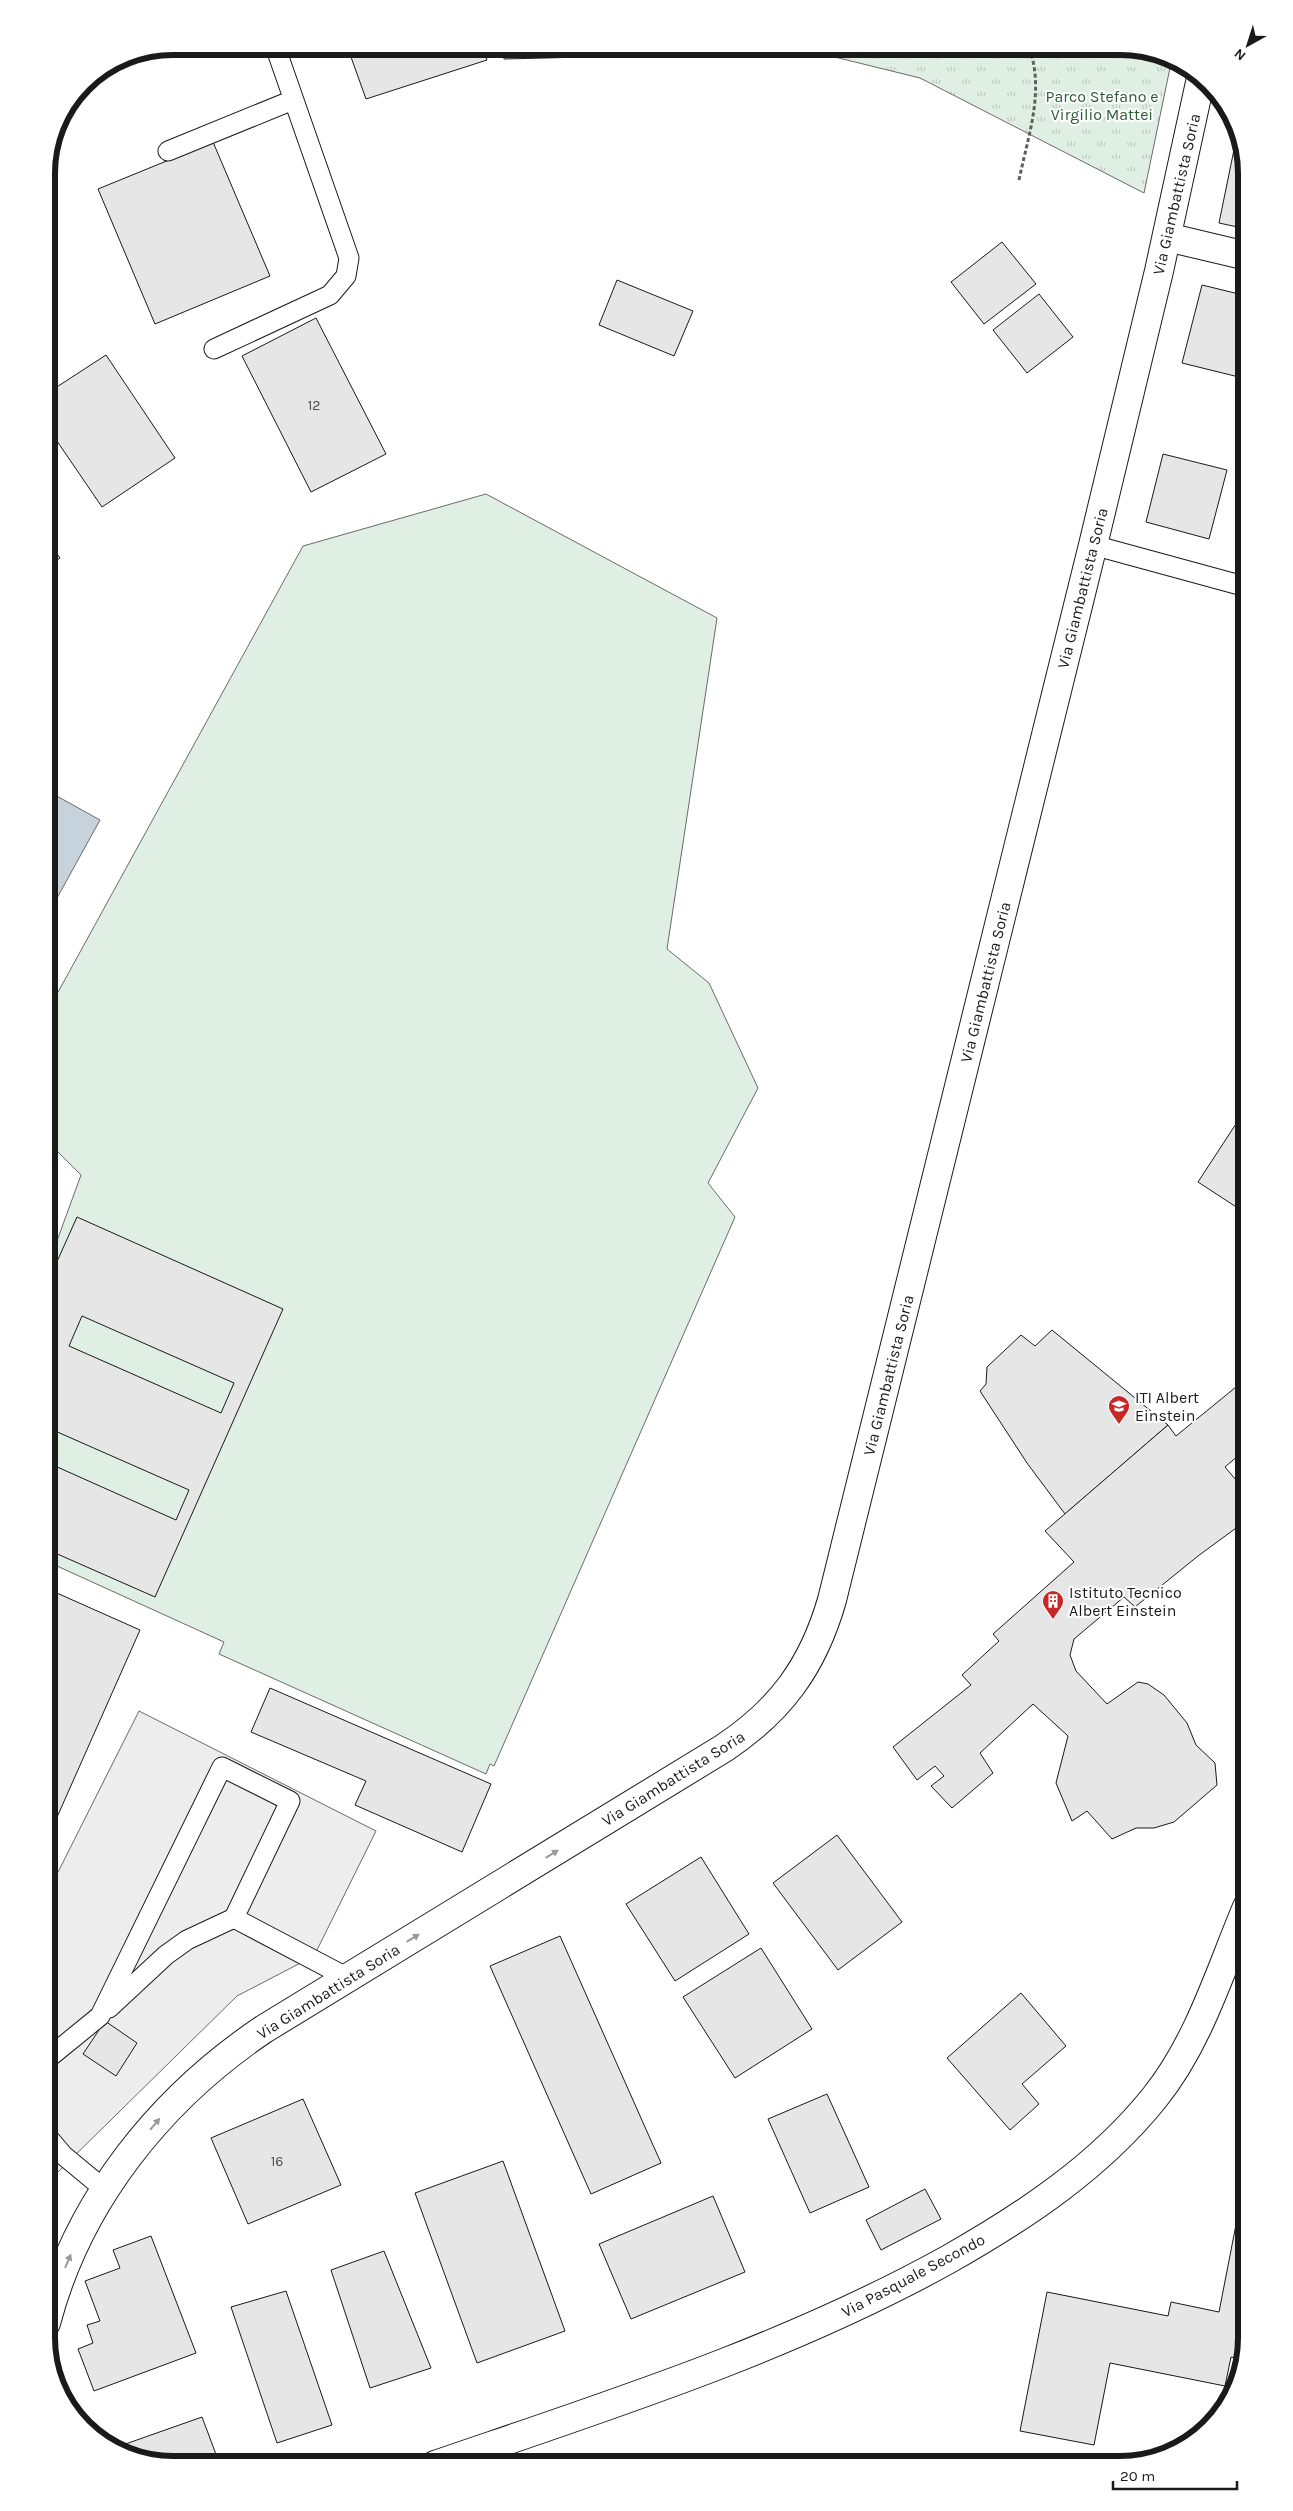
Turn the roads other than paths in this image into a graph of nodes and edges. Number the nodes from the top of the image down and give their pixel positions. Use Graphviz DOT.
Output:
graph roads {
  1 [pos="278,55"];
  2 [pos="1199,86"];
  3 [pos="294,100"];
  4 [pos="168,151"];
  5 [pos="1167,237"];
  6 [pos="1238,254"];
  7 [pos="214,349"];
  8 [pos="1093,545"];
  9 [pos="1238,585"];
  10 [pos="234,1918"];
  11 [pos="1238,1928"];
  12 [pos="348,1978"];
  13 [pos="100,2016"];
  14 [pos="55,2053"];
  15 [pos="55,2146"];
  16 [pos="104,2189"];
  17 [pos="55,2298"];
  18 [pos="462,2456"];
  1 -- 3 [label="lane"];
  2 -- 5 [label="street, Via Giambattista Soria"];
  3 -- 4 [label="lane"];
  3 -- 7 [label="lane"];
  5 -- 6 [label="street"];
  5 -- 8 [label="street, Via Giambattista Soria"];
  8 -- 9 [label="lane"];
  12 -- 8 [label="street, Via Giambattista Soria, one-way"];
  10 -- 12 [label="lane"];
  10 -- 13 [label="lane"];
  10 -- 13 [label="lane"];
  11 -- 18 [label="street, Via Pasquale Secondo"];
  16 -- 12 [label="street, Via Giambattista Soria, one-way"];
  13 -- 14 [label="lane"];
  15 -- 16 [label="lane"];
  17 -- 16 [label="street, Via Giambattista Soria, one-way"];
}
